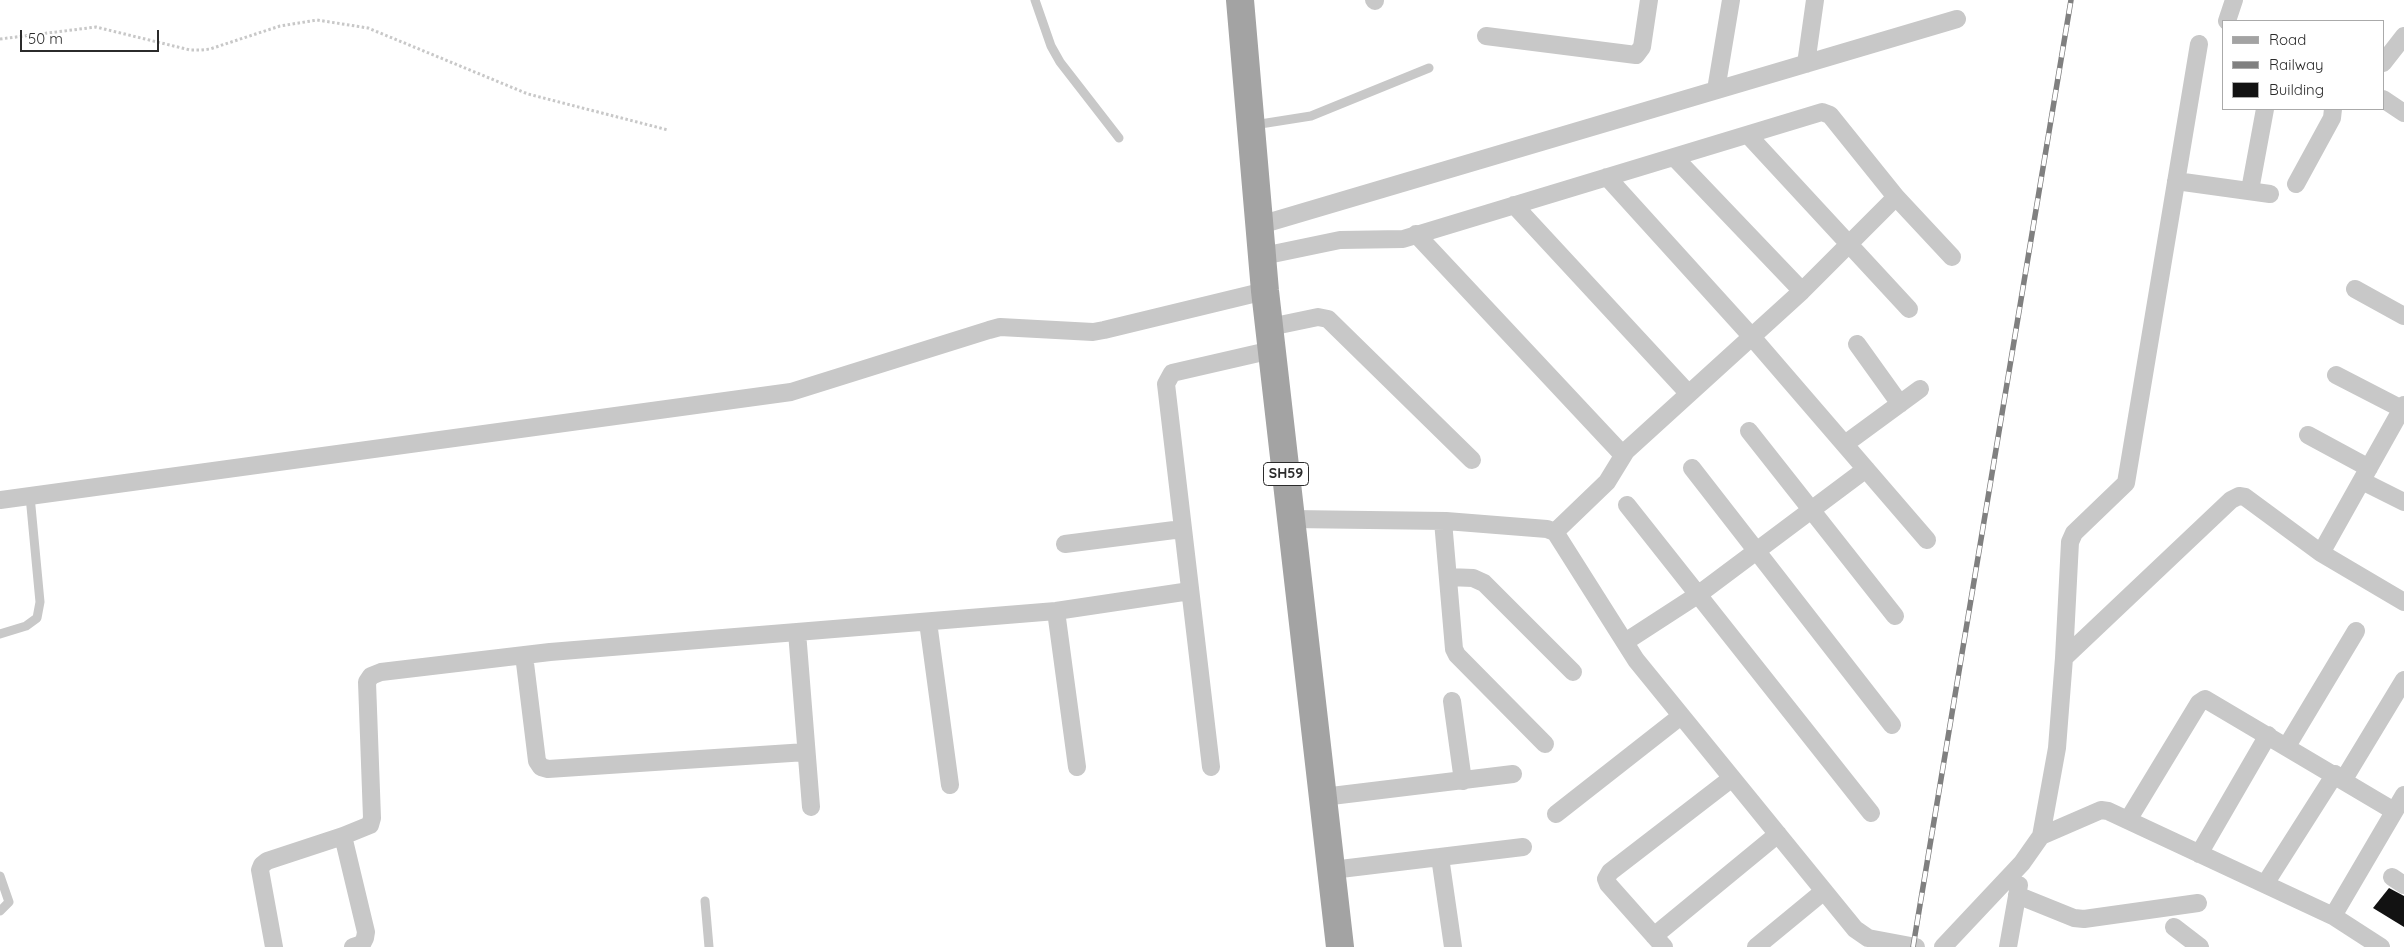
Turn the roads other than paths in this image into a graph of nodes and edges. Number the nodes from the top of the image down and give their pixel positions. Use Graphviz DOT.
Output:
graph roads {
  1 [pos="1035,0"];
  2 [pos="1240,0"];
  3 [pos="1649,0"];
  4 [pos="1731,0"];
  5 [pos="1815,0"];
  6 [pos="2234,0"];
  7 [pos="1957,19"];
  8 [pos="2227,20"];
  9 [pos="1486,36"];
  10 [pos="2404,36"];
  11 [pos="2199,44"];
  12 [pos="2384,62"];
  13 [pos="1806,64"];
  14 [pos="1428,68"];
  15 [pos="1716,90"];
  16 [pos="2384,100"];
  17 [pos="2265,110"];
  18 [pos="2336,110"];
  19 [pos="2404,114"];
  20 [pos="1251,125"];
  21 [pos="1748,134"];
  22 [pos="1119,138"];
  23 [pos="1674,157"];
  24 [pos="1607,177"];
  25 [pos="2176,181"];
  26 [pos="2296,184"];
  27 [pos="2250,190"];
  28 [pos="2270,194"];
  29 [pos="1896,197"];
  30 [pos="1514,205"];
  31 [pos="1260,225"];
  32 [pos="1416,234"];
  33 [pos="1849,244"];
  34 [pos="1263,256"];
  35 [pos="1952,257"];
  36 [pos="2355,289"];
  37 [pos="1266,291"];
  38 [pos="1802,291"];
  39 [pos="1909,309"];
  40 [pos="2404,316"];
  41 [pos="1752,337"];
  42 [pos="1271,338"];
  43 [pos="1858,344"];
  44 [pos="2336,374"];
  45 [pos="1920,390"];
  46 [pos="1689,394"];
  47 [pos="1900,404"];
  48 [pos="2403,408"];
  49 [pos="1749,431"];
  50 [pos="2308,435"];
  51 [pos="1845,444"];
  52 [pos="1623,454"];
  53 [pos="1472,460"];
  54 [pos="1692,468"];
  55 [pos="1866,469"];
  56 [pos="2365,474"];
  57 [pos="30,496"];
  58 [pos="0,500"];
  59 [pos="2404,502"];
  60 [pos="1627,505"];
  61 [pos="1812,510"];
  62 [pos="1292,519"];
  63 [pos="1443,521"];
  64 [pos="1182,529"];
  65 [pos="1555,532"];
  66 [pos="1927,540"];
  67 [pos="1065,544"];
  68 [pos="1757,550"];
  69 [pos="2321,553"];
  70 [pos="1448,577"];
  71 [pos="1190,591"];
  72 [pos="1699,594"];
  73 [pos="2404,602"];
  74 [pos="1056,611"];
  75 [pos="1895,616"];
  76 [pos="928,622"];
  77 [pos="796,632"];
  78 [pos="2356,632"];
  79 [pos="0,634"];
  80 [pos="1625,642"];
  81 [pos="524,655"];
  82 [pos="2064,658"];
  83 [pos="1573,672"];
  84 [pos="2404,680"];
  85 [pos="1452,701"];
  86 [pos="1681,716"];
  87 [pos="1892,725"];
  88 [pos="2268,735"];
  89 [pos="1545,744"];
  90 [pos="2287,746"];
  91 [pos="806,752"];
  92 [pos="1077,767"];
  93 [pos="1211,767"];
  94 [pos="1513,774"];
  95 [pos="2339,777"];
  96 [pos="1732,778"];
  97 [pos="1463,781"];
  98 [pos="950,786"];
  99 [pos="2404,795"];
  100 [pos="1323,798"];
  101 [pos="810,808"];
  102 [pos="2394,811"];
  103 [pos="1556,814"];
  104 [pos="1871,814"];
  105 [pos="2128,820"];
  106 [pos="1778,834"];
  107 [pos="344,836"];
  108 [pos="2041,836"];
  109 [pos="1523,847"];
  110 [pos="2199,854"];
  111 [pos="1440,858"];
  112 [pos="2022,863"];
  113 [pos="1332,870"];
  114 [pos="0,876"];
  115 [pos="2264,884"];
  116 [pos="1824,891"];
  117 [pos="2017,895"];
  118 [pos="705,901"];
  119 [pos="2198,903"];
  120 [pos="0,911"];
  121 [pos="2333,916"];
  122 [pos="2174,926"];
  123 [pos="1659,942"];
  124 [pos="2360,942"];
  125 [pos="274,947"];
  126 [pos="352,947"];
  127 [pos="709,947"];
  128 [pos="1340,947"];
  129 [pos="1453,947"];
  130 [pos="1756,947"];
  131 [pos="1916,947"];
  132 [pos="1943,947"];
  133 [pos="2008,947"];
  134 [pos="2200,947"];
  135 [pos="2381,947"];
  1 -- 22 [label="lane"];
  2 -- 20 [label="main road, SH59"];
  3 -- 9 [label="street"];
  4 -- 15 [label="street"];
  5 -- 13 [label="street"];
  6 -- 8 [label="street"];
  7 -- 13 [label="street"];
  10 -- 12 [label="street"];
  11 -- 25 [label="street"];
  13 -- 15 [label="street"];
  14 -- 20 [label="lane"];
  15 -- 31 [label="street"];
  16 -- 19 [label="street"];
  17 -- 27 [label="street"];
  18 -- 26 [label="street"];
  20 -- 31 [label="main road, SH59"];
  21 -- 23 [label="street"];
  21 -- 29 [label="street"];
  21 -- 33 [label="street"];
  23 -- 24 [label="street"];
  23 -- 38 [label="street"];
  24 -- 30 [label="street"];
  24 -- 41 [label="street"];
  25 -- 27 [label="street"];
  25 -- 82 [label="street"];
  27 -- 28 [label="street"];
  29 -- 33 [label="street"];
  29 -- 35 [label="street"];
  30 -- 32 [label="street"];
  30 -- 46 [label="street"];
  31 -- 34 [label="main road, SH59"];
  32 -- 34 [label="street"];
  32 -- 52 [label="street"];
  33 -- 38 [label="street"];
  33 -- 39 [label="street"];
  34 -- 37 [label="main road, SH59"];
  36 -- 40 [label="street"];
  37 -- 42 [label="main road, SH59"];
  37 -- 57 [label="street"];
  38 -- 41 [label="street"];
  41 -- 46 [label="street"];
  41 -- 51 [label="street"];
  42 -- 53 [label="street"];
  42 -- 62 [label="main road, SH59"];
  42 -- 64 [label="street"];
  43 -- 47 [label="street"];
  44 -- 48 [label="street"];
  45 -- 47 [label="street"];
  46 -- 52 [label="street"];
  47 -- 51 [label="street"];
  48 -- 56 [label="street"];
  49 -- 61 [label="street"];
  50 -- 56 [label="street"];
  51 -- 55 [label="street"];
  52 -- 65 [label="street"];
  54 -- 68 [label="street"];
  55 -- 61 [label="street"];
  55 -- 66 [label="street"];
  56 -- 59 [label="street"];
  56 -- 69 [label="street"];
  57 -- 58 [label="street"];
  57 -- 79 [label="lane"];
  60 -- 72 [label="street"];
  61 -- 68 [label="street"];
  61 -- 75 [label="street"];
  62 -- 63 [label="street"];
  62 -- 100 [label="main road, SH59"];
  63 -- 65 [label="street"];
  63 -- 70 [label="street"];
  64 -- 67 [label="street"];
  64 -- 71 [label="street"];
  65 -- 80 [label="street"];
  68 -- 72 [label="street"];
  68 -- 87 [label="street"];
  69 -- 73 [label="street"];
  69 -- 82 [label="street"];
  70 -- 83 [label="street"];
  70 -- 89 [label="street"];
  71 -- 74 [label="street"];
  71 -- 93 [label="street"];
  72 -- 80 [label="street"];
  72 -- 104 [label="street"];
  74 -- 76 [label="street"];
  74 -- 92 [label="street"];
  76 -- 77 [label="street"];
  76 -- 98 [label="street"];
  77 -- 81 [label="street"];
  77 -- 91 [label="street"];
  78 -- 90 [label="street"];
  80 -- 86 [label="street"];
  81 -- 91 [label="street"];
  81 -- 107 [label="street"];
  82 -- 108 [label="street"];
  84 -- 95 [label="street"];
  85 -- 97 [label="street"];
  86 -- 96 [label="street"];
  86 -- 103 [label="street"];
  88 -- 90 [label="street"];
  88 -- 105 [label="street"];
  88 -- 110 [label="street"];
  90 -- 95 [label="street"];
  91 -- 101 [label="street"];
  94 -- 97 [label="street"];
  95 -- 102 [label="street"];
  95 -- 115 [label="street"];
  96 -- 106 [label="street"];
  96 -- 123 [label="street"];
  97 -- 100 [label="street"];
  99 -- 102 [label="street"];
  100 -- 113 [label="main road, SH59"];
  102 -- 121 [label="street"];
  105 -- 108 [label="street"];
  105 -- 110 [label="street"];
  106 -- 116 [label="street"];
  106 -- 123 [label="street"];
  107 -- 125 [label="street"];
  107 -- 126 [label="street"];
  108 -- 112 [label="street"];
  109 -- 111 [label="street"];
  110 -- 115 [label="street"];
  111 -- 113 [label="street"];
  111 -- 129 [label="street"];
  112 -- 117 [label="street"];
  112 -- 132 [label="street"];
  113 -- 128 [label="main road, SH59"];
  114 -- 120 [label="lane"];
  115 -- 121 [label="street"];
  116 -- 130 [label="street"];
  116 -- 131 [label="street"];
  117 -- 119 [label="street"];
  117 -- 133 [label="street"];
  118 -- 127 [label="lane"];
  121 -- 124 [label="street"];
  122 -- 134 [label="street"];
  124 -- 135 [label="street"];
}
